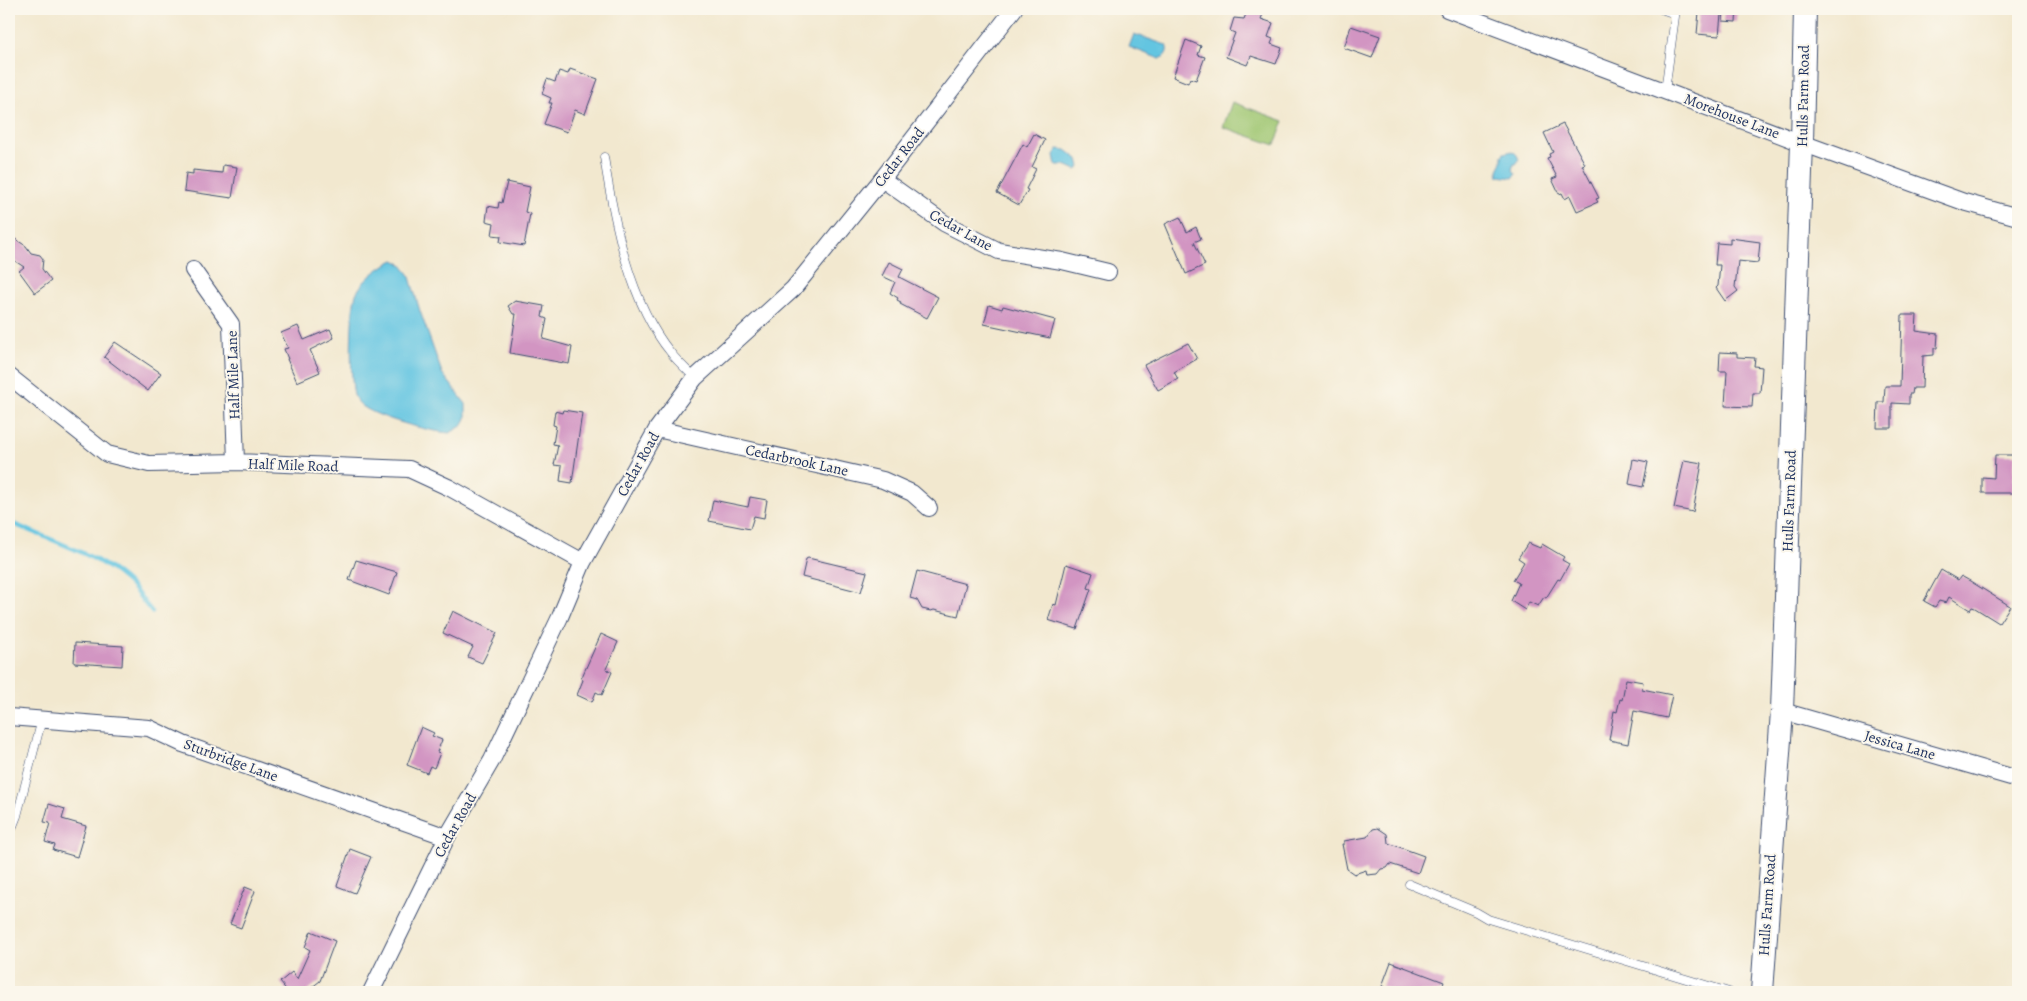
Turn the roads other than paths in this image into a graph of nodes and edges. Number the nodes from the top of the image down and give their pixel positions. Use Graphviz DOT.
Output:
graph roads {
  1 [pos="1014,9"];
  2 [pos="1447,9"];
  3 [pos="1661,9"];
  4 [pos="1805,9"];
  5 [pos="1675,12"];
  6 [pos="1665,91"];
  7 [pos="1802,143"];
  8 [pos="604,157"];
  9 [pos="882,179"];
  10 [pos="2018,217"];
  11 [pos="193,270"];
  12 [pos="1108,272"];
  13 [pos="9,376"];
  14 [pos="694,378"];
  15 [pos="657,429"];
  16 [pos="236,462"];
  17 [pos="929,508"];
  18 [pos="583,562"];
  19 [pos="1782,711"];
  20 [pos="9,717"];
  21 [pos="42,719"];
  22 [pos="2018,779"];
  23 [pos="9,836"];
  24 [pos="447,837"];
  25 [pos="1408,884"];
  26 [pos="371,992"];
  27 [pos="1729,992"];
  28 [pos="1762,992"];
  1 -- 9 [label="street, Cedar Road"];
  2 -- 6 [label="street, Morehouse Lane"];
  3 -- 5 [label="lane"];
  4 -- 7 [label="main road, Hulls Farm Road"];
  5 -- 6 [label="lane"];
  6 -- 7 [label="street, Morehouse Lane"];
  7 -- 10 [label="street, Morehouse Lane"];
  7 -- 19 [label="main road, Hulls Farm Road"];
  8 -- 14 [label="lane"];
  9 -- 12 [label="street, Cedar Lane"];
  9 -- 14 [label="street, Cedar Road"];
  11 -- 16 [label="street, Half Mile Lane"];
  13 -- 16 [label="street, Half Mile Road"];
  14 -- 15 [label="street, Cedar Road"];
  15 -- 17 [label="street, Cedarbrook Lane"];
  15 -- 18 [label="street, Cedar Road"];
  16 -- 18 [label="street, Half Mile Road"];
  18 -- 24 [label="street, Cedar Road"];
  19 -- 22 [label="street, Jessica Lane"];
  19 -- 28 [label="main road, Hulls Farm Road"];
  20 -- 21 [label="street, Sturbridge Lane"];
  21 -- 23 [label="lane"];
  21 -- 24 [label="street, Sturbridge Lane"];
  24 -- 26 [label="street, Cedar Road"];
  25 -- 27 [label="lane"];
}
